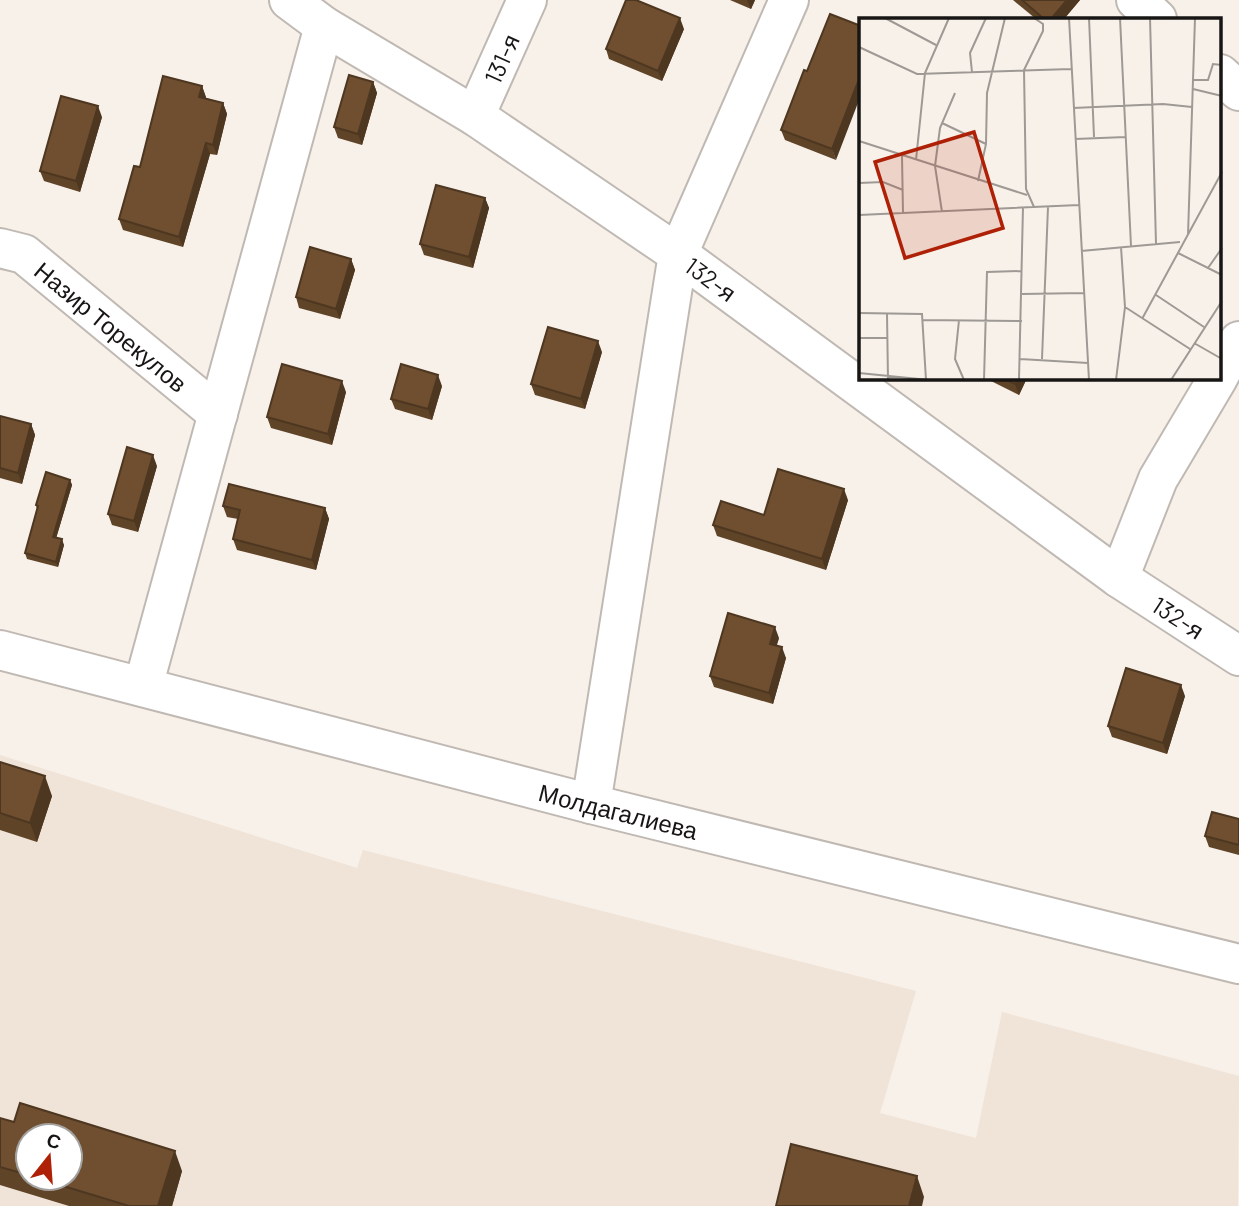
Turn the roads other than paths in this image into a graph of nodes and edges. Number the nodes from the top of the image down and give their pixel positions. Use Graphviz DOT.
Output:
graph roads {
  1 [pos="289,0"];
  2 [pos="527,0"];
  3 [pos="789,0"];
  4 [pos="1136,0"];
  5 [pos="1156,18"];
  6 [pos="324,26"];
  7 [pos="1222,76"];
  8 [pos="1239,91"];
  9 [pos="475,116"];
  10 [pos="0,248"];
  11 [pos="678,254"];
  12 [pos="1239,341"];
  13 [pos="1222,371"];
  14 [pos="1217,380"];
  15 [pos="219,414"];
  16 [pos="1119,578"];
  17 [pos="0,650"];
  18 [pos="1239,656"];
  19 [pos="143,687"];
  20 [pos="591,804"];
  21 [pos="1239,964"];
  1 -- 6 [label="street, 132-я"];
  2 -- 9 [label="street, 131-я"];
  3 -- 11 [label="street"];
  4 -- 5 [label="street"];
  6 -- 9 [label="street, 132-я"];
  6 -- 15 [label="street"];
  7 -- 8 [label="street"];
  9 -- 11 [label="street, 132-я"];
  10 -- 15 [label="street, Назир Торекулов"];
  11 -- 16 [label="street, 132-я"];
  11 -- 20 [label="street"];
  12 -- 13 [label="street"];
  14 -- 16 [label="street"];
  15 -- 19 [label="street"];
  16 -- 18 [label="street, 132-я"];
  17 -- 19 [label="street, Молдагалиева"];
  19 -- 20 [label="street, Молдагалиева"];
  20 -- 21 [label="street, Молдагалиева"];
}
